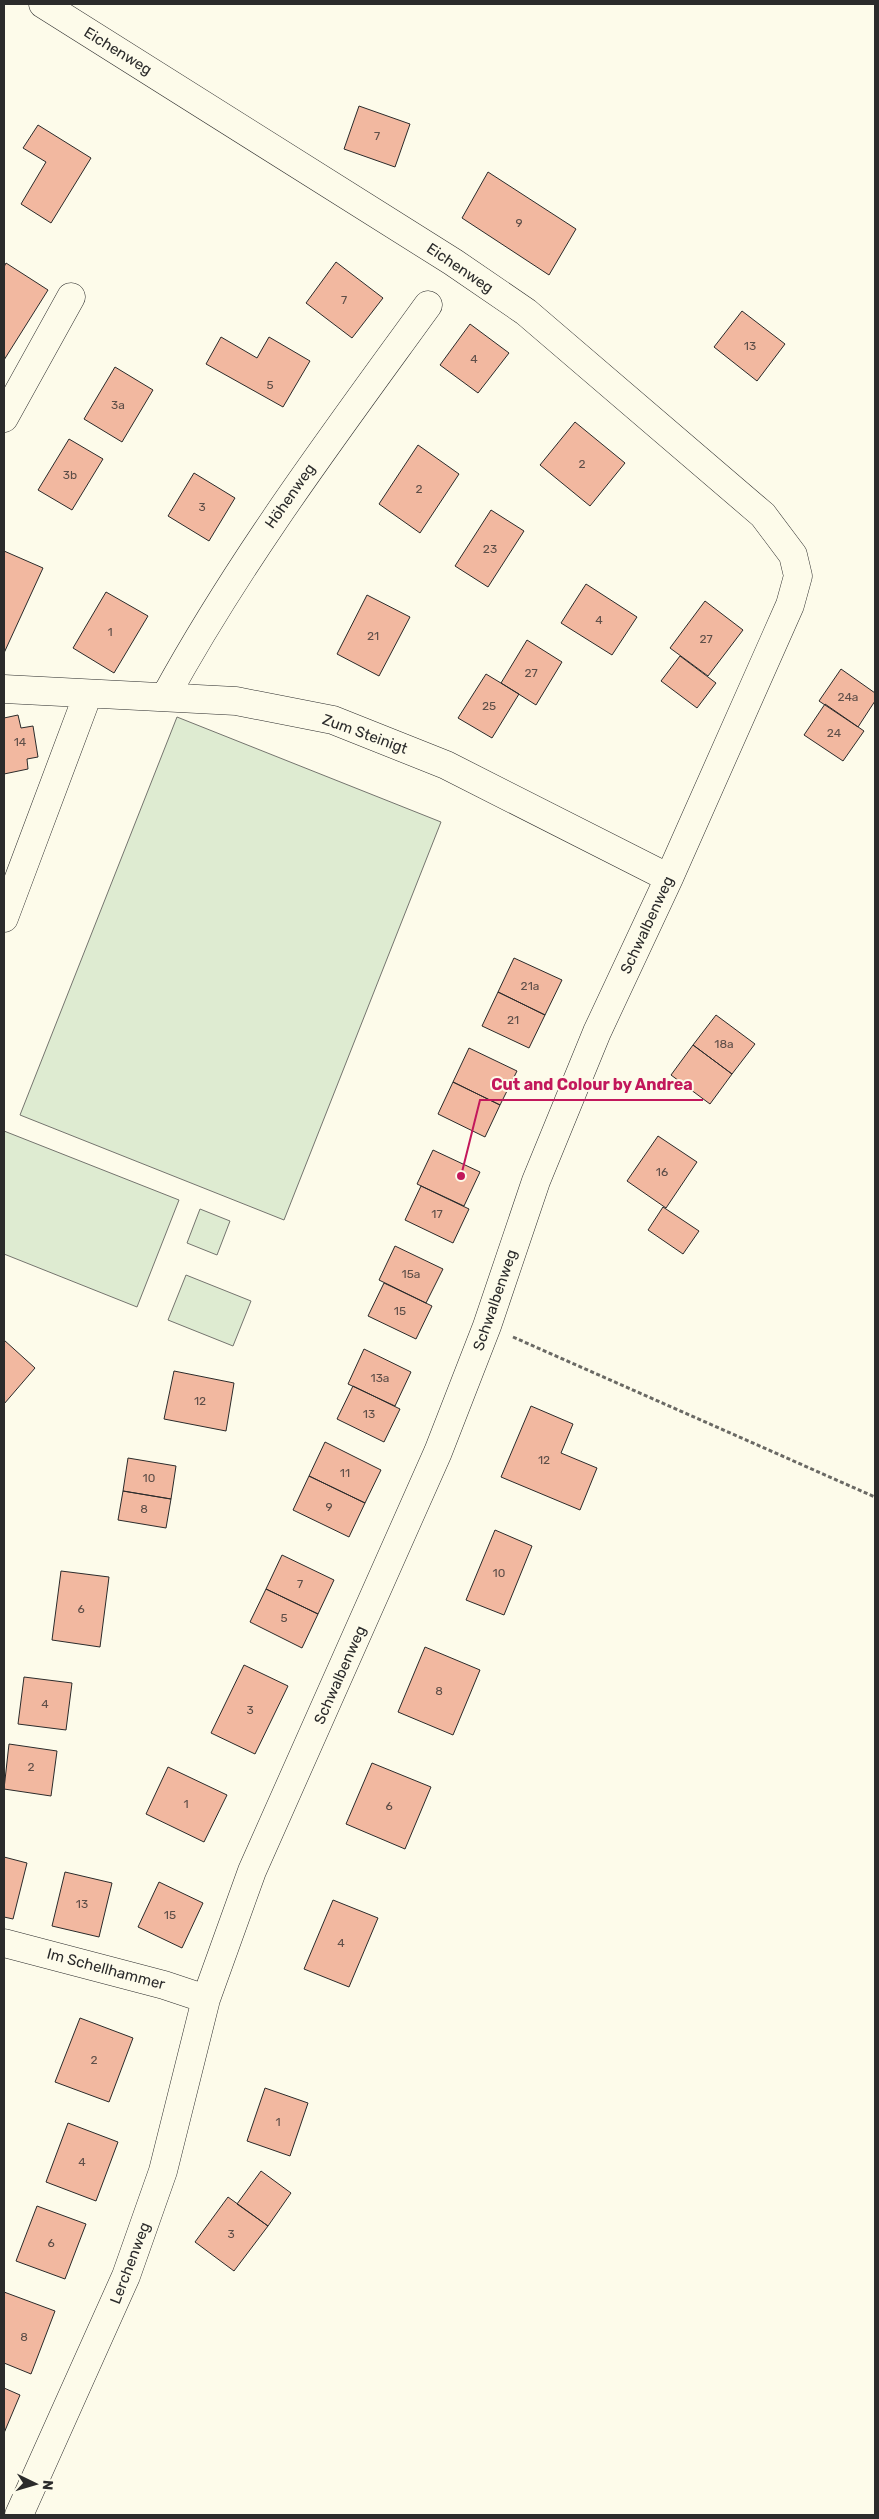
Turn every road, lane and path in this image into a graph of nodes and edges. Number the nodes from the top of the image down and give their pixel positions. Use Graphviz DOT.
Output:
graph roads {
  1 [pos="43,4"];
  2 [pos="71,297"];
  3 [pos="428,305"];
  4 [pos="4,418"];
  5 [pos="790,605"];
  6 [pos="4,689"];
  7 [pos="88,694"];
  8 [pos="165,697"];
  9 [pos="669,878"];
  10 [pos="4,918"];
  11 [pos="487,1326"];
  12 [pos="875,1497"];
  13 [pos="4,1943"];
  14 [pos="206,1999"];
  15 [pos="19,2515"];
  1 -- 5 [label="street, Eichenweg"];
  2 -- 4 [label="street"];
  3 -- 8 [label="street, Höhenweg"];
  5 -- 9 [label="street, Schwalbenweg"];
  6 -- 7 [label="street, Zum Steinigt"];
  7 -- 8 [label="street, Zum Steinigt"];
  7 -- 10 [label="street"];
  8 -- 9 [label="street, Zum Steinigt"];
  9 -- 11 [label="street, Schwalbenweg"];
  11 -- 12 [label="path"];
  11 -- 14 [label="street, Schwalbenweg"];
  13 -- 14 [label="street, Im Schellhammer"];
  14 -- 15 [label="street, Lerchenweg"];
}
